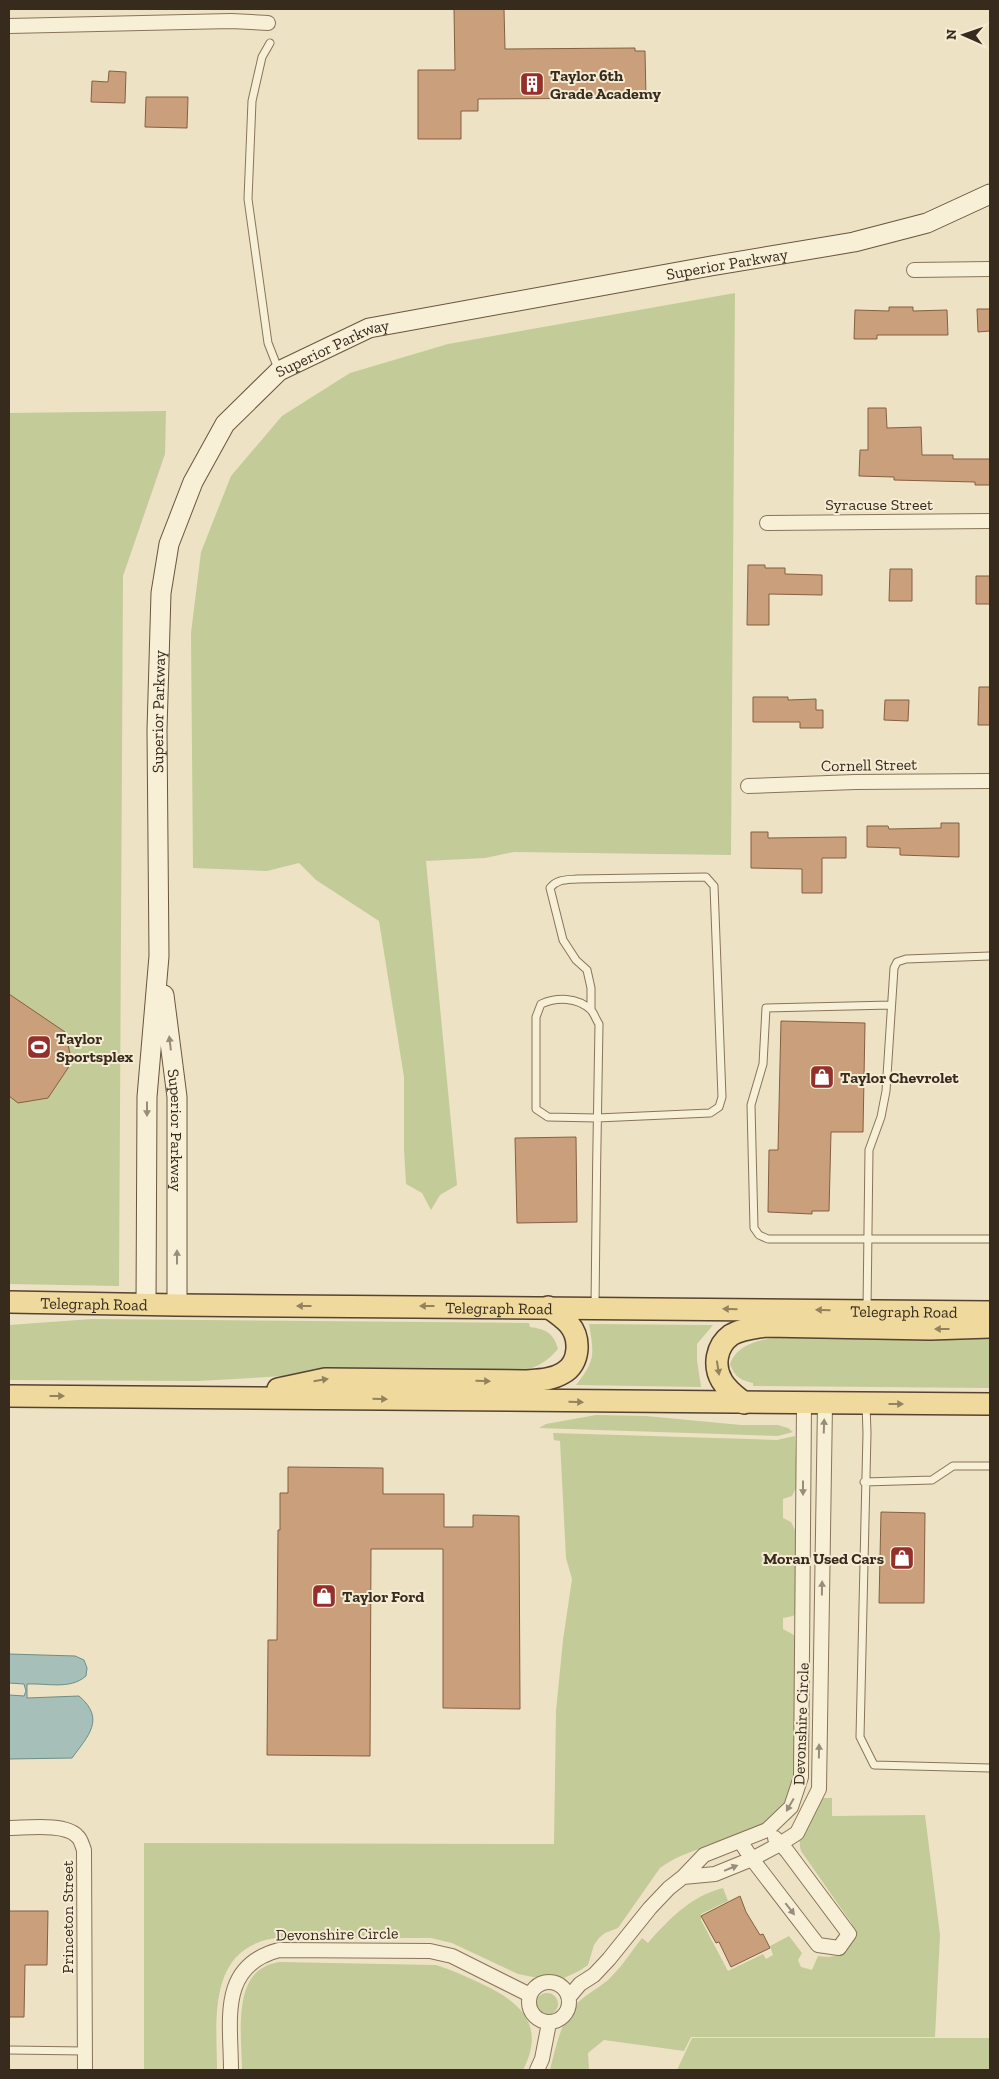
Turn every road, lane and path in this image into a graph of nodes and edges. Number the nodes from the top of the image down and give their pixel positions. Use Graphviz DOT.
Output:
graph roads {
  1 [pos="268,23"];
  2 [pos="9,26"];
  3 [pos="270,43"];
  4 [pos="990,194"];
  5 [pos="990,269"];
  6 [pos="914,270"];
  7 [pos="279,371"];
  8 [pos="990,521"];
  9 [pos="767,522"];
  10 [pos="990,781"];
  11 [pos="748,786"];
  12 [pos="159,956"];
  13 [pos="990,956"];
  14 [pos="891,1005"];
  15 [pos="591,1010"];
  16 [pos="597,1118"];
  17 [pos="867,1238"];
  18 [pos="990,1239"];
  19 [pos="9,1302"];
  20 [pos="53,1303"];
  21 [pos="146,1305"];
  22 [pos="177,1305"];
  23 [pos="548,1307"];
  24 [pos="594,1307"];
  25 [pos="867,1312"];
  26 [pos="990,1312"];
  27 [pos="9,1316"];
  28 [pos="990,1327"];
  29 [pos="9,1396"];
  30 [pos="239,1398"];
  31 [pos="744,1404"];
  32 [pos="804,1404"];
  33 [pos="825,1404"];
  34 [pos="866,1404"];
  35 [pos="990,1404"];
  36 [pos="990,1466"];
  37 [pos="864,1482"];
  38 [pos="802,1621"];
  39 [pos="821,1622"];
  40 [pos="990,1768"];
  41 [pos="9,1828"];
  42 [pos="767,1830"];
  43 [pos="740,1841"];
  44 [pos="780,1844"];
  45 [pos="752,1859"];
  46 [pos="684,1877"];
  47 [pos="530,1995"];
  48 [pos="569,1997"];
  49 [pos="549,2023"];
  50 [pos="9,2050"];
  51 [pos="85,2051"];
  52 [pos="85,2070"];
  53 [pos="231,2070"];
  54 [pos="537,2070"];
  1 -- 2 [label="street"];
  3 -- 7 [label="lane"];
  4 -- 7 [label="main road, Superior Parkway"];
  5 -- 6 [label="street"];
  7 -- 12 [label="main road, Superior Parkway"];
  8 -- 9 [label="street, Syracuse Street"];
  10 -- 11 [label="street, Cornell Street"];
  12 -- 21 [label="main road, Superior Parkway, one-way"];
  22 -- 12 [label="main road, Superior Parkway, one-way"];
  13 -- 14 [label="lane"];
  14 -- 17 [label="lane"];
  14 -- 17 [label="lane"];
  15 -- 16 [label="lane"];
  15 -- 16 [label="lane"];
  15 -- 16 [label="lane"];
  16 -- 24 [label="lane"];
  17 -- 18 [label="lane"];
  17 -- 25 [label="lane"];
  19 -- 20 [label="main road, Telegraph Road"];
  20 -- 21 [label="main road, Telegraph Road"];
  20 -- 27 [label="main road"];
  21 -- 22 [label="main road, Telegraph Road"];
  23 -- 22 [label="main road, Telegraph Road, one-way"];
  23 -- 24 [label="main road, Telegraph Road"];
  30 -- 23 [label="main road, one-way"];
  25 -- 24 [label="main road, Telegraph Road, one-way"];
  25 -- 26 [label="main road, Telegraph Road"];
  28 -- 31 [label="main road, one-way"];
  29 -- 30 [label="main road, one-way"];
  30 -- 31 [label="main road, one-way"];
  31 -- 32 [label="main road"];
  32 -- 33 [label="main road"];
  32 -- 38 [label="street, Devonshire Circle, one-way"];
  33 -- 34 [label="main road"];
  39 -- 33 [label="street, Devonshire Circle, one-way"];
  34 -- 35 [label="main road, one-way"];
  34 -- 37 [label="lane"];
  36 -- 37 [label="lane"];
  37 -- 40 [label="lane"];
  38 -- 39 [label="street"];
  38 -- 42 [label="street, Devonshire Circle, one-way"];
  44 -- 39 [label="street, Devonshire Circle, one-way"];
  41 -- 51 [label="street, Princeton Street"];
  42 -- 43 [label="street, Devonshire Circle"];
  42 -- 44 [label="street"];
  43 -- 45 [label="street"];
  43 -- 46 [label="street, Devonshire Circle"];
  44 -- 45 [label="street, Devonshire Circle"];
  45 -- 44 [label="street, one-way"];
  46 -- 45 [label="street, Devonshire Circle, one-way"];
  46 -- 48 [label="street, Devonshire Circle"];
  47 -- 48 [label="street"];
  47 -- 49 [label="street"];
  47 -- 53 [label="street, Devonshire Circle"];
  48 -- 49 [label="street, Devonshire Circle"];
  49 -- 54 [label="street"];
  50 -- 51 [label="lane"];
  51 -- 52 [label="street, Princeton Street"];
}
